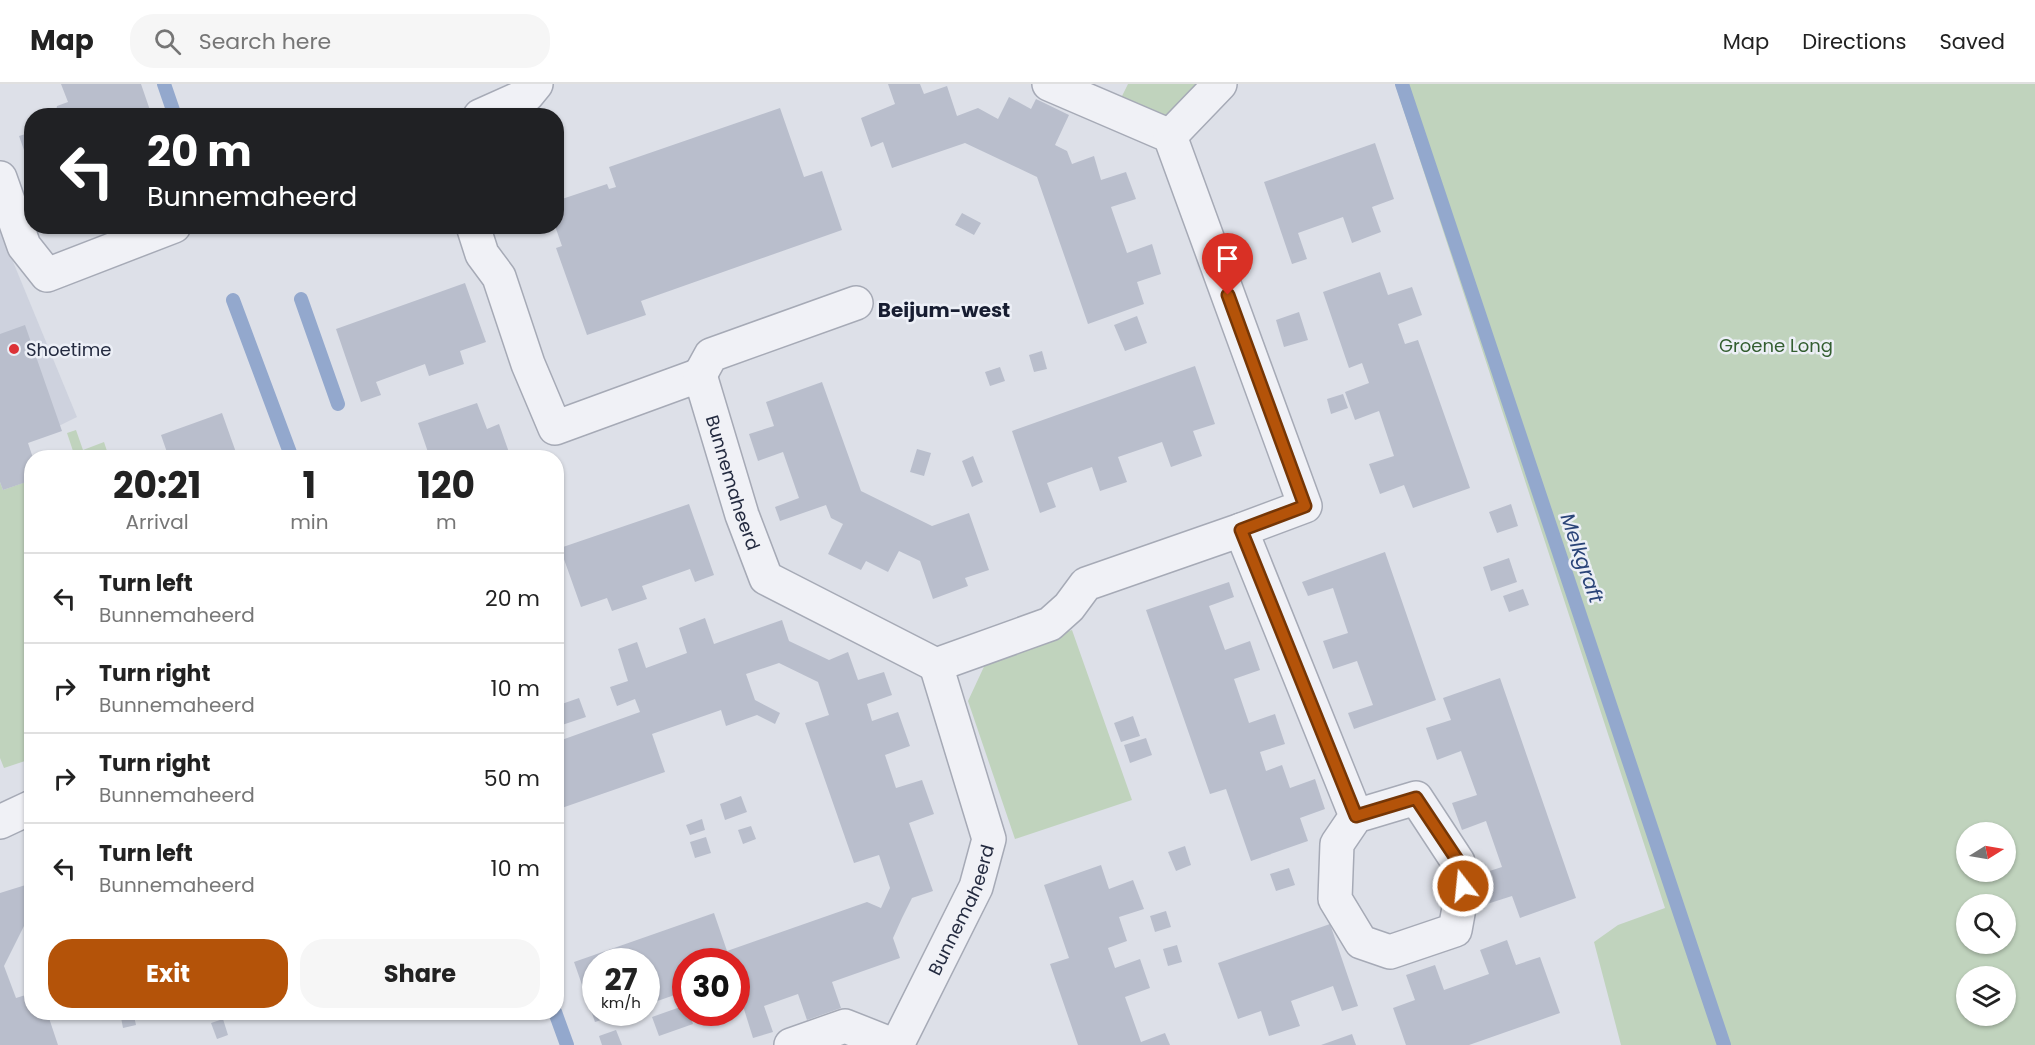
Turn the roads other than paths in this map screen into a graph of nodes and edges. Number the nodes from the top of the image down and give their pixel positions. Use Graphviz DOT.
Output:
graph roads {
  1 [pos="536,84"];
  2 [pos="1049,84"];
  3 [pos="1220,84"];
  4 [pos="499,108"];
  5 [pos="1170,136"];
  6 [pos="0,178"];
  7 [pos="153,234"];
  8 [pos="476,234"];
  9 [pos="856,303"];
  10 [pos="700,375"];
  11 [pos="1241,530"];
  12 [pos="936,666"];
  13 [pos="24,811"];
  14 [pos="1356,816"];
  15 [pos="0,822"];
  16 [pos="791,1045"];
  17 [pos="895,1045"];
  1 -- 4 [label="street"];
  2 -- 5 [label="street"];
  3 -- 5 [label="street"];
  5 -- 11 [label="street"];
  6 -- 7 [label="street"];
  8 -- 10 [label="street"];
  9 -- 10 [label="street"];
  10 -- 12 [label="street, Bunnemaheerd"];
  11 -- 12 [label="street"];
  11 -- 14 [label="street"];
  12 -- 17 [label="street, Bunnemaheerd"];
  13 -- 15 [label="street"];
  14 -- 14 [label="street"];
  16 -- 17 [label="street, Bunnemaheerd"];
}
